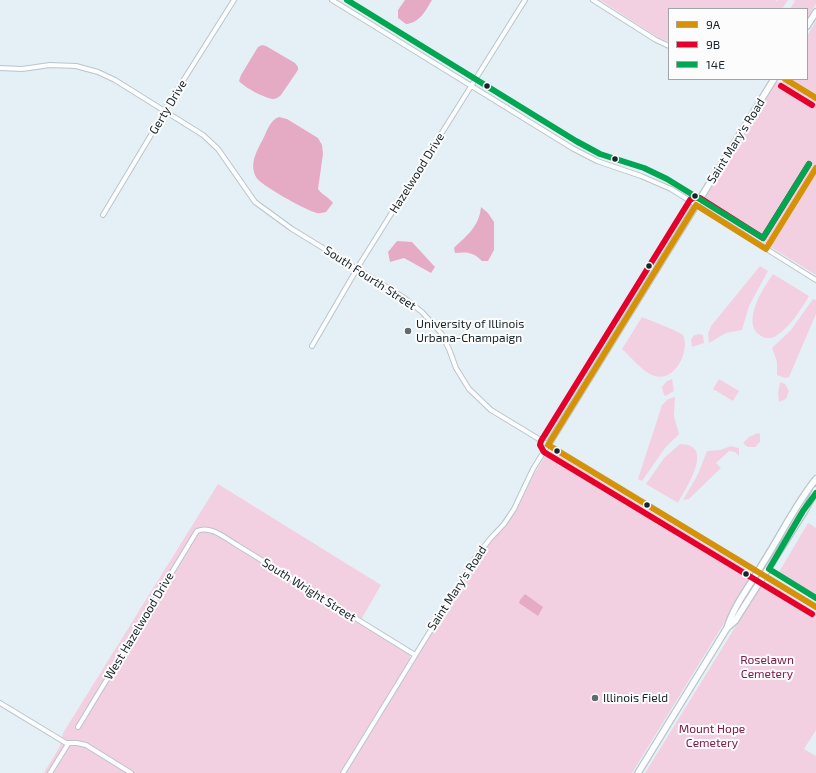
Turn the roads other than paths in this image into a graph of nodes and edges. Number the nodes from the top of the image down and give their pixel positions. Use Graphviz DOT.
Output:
graph roads {
  1 [pos="234,0"];
  2 [pos="332,0"];
  3 [pos="524,0"];
  4 [pos="593,0"];
  5 [pos="816,12"];
  6 [pos="808,24"];
  7 [pos="668,46"];
  8 [pos="0,68"];
  9 [pos="773,80"];
  10 [pos="787,80"];
  11 [pos="470,86"];
  12 [pos="816,98"];
  13 [pos="164,111"];
  14 [pos="696,205"];
  15 [pos="103,215"];
  16 [pos="357,269"];
  17 [pos="816,280"];
  18 [pos="312,346"];
  19 [pos="548,445"];
  20 [pos="816,479"];
  21 [pos="816,490"];
  22 [pos="203,528"];
  23 [pos="760,574"];
  24 [pos="816,607"];
  25 [pos="415,655"];
  26 [pos="0,703"];
  27 [pos="78,727"];
  28 [pos="68,744"];
  29 [pos="50,773"];
  30 [pos="131,773"];
  31 [pos="343,773"];
  32 [pos="639,773"];
  1 -- 13 [label="street, Gerty Drive"];
  2 -- 11 [label="street"];
  3 -- 11 [label="street, Hazelwood Drive"];
  4 -- 7 [label="street"];
  5 -- 6 [label="main road"];
  8 -- 13 [label="street, South Fourth Street"];
  9 -- 14 [label="main road, Saint Mary's Road"];
  10 -- 12 [label="street"];
  11 -- 14 [label="street"];
  11 -- 16 [label="street, Hazelwood Drive"];
  13 -- 15 [label="street, Gerty Drive"];
  13 -- 16 [label="street, South Fourth Street"];
  14 -- 17 [label="street"];
  14 -- 19 [label="main road, Saint Mary's Road"];
  16 -- 18 [label="street, Hazelwood Drive"];
  16 -- 19 [label="street, South Fourth Street"];
  19 -- 23 [label="street, South Fourth Street"];
  19 -- 25 [label="street, Saint Mary's Road"];
  20 -- 23 [label="main road"];
  21 -- 23 [label="main road"];
  22 -- 25 [label="street, South Wright Street"];
  22 -- 27 [label="street, West Hazelwood Drive"];
  23 -- 24 [label="street, South Fourth Street"];
  23 -- 32 [label="main road"];
  25 -- 31 [label="street, Saint Mary's Road"];
  26 -- 28 [label="street"];
  28 -- 29 [label="street"];
  28 -- 30 [label="street"];
}
